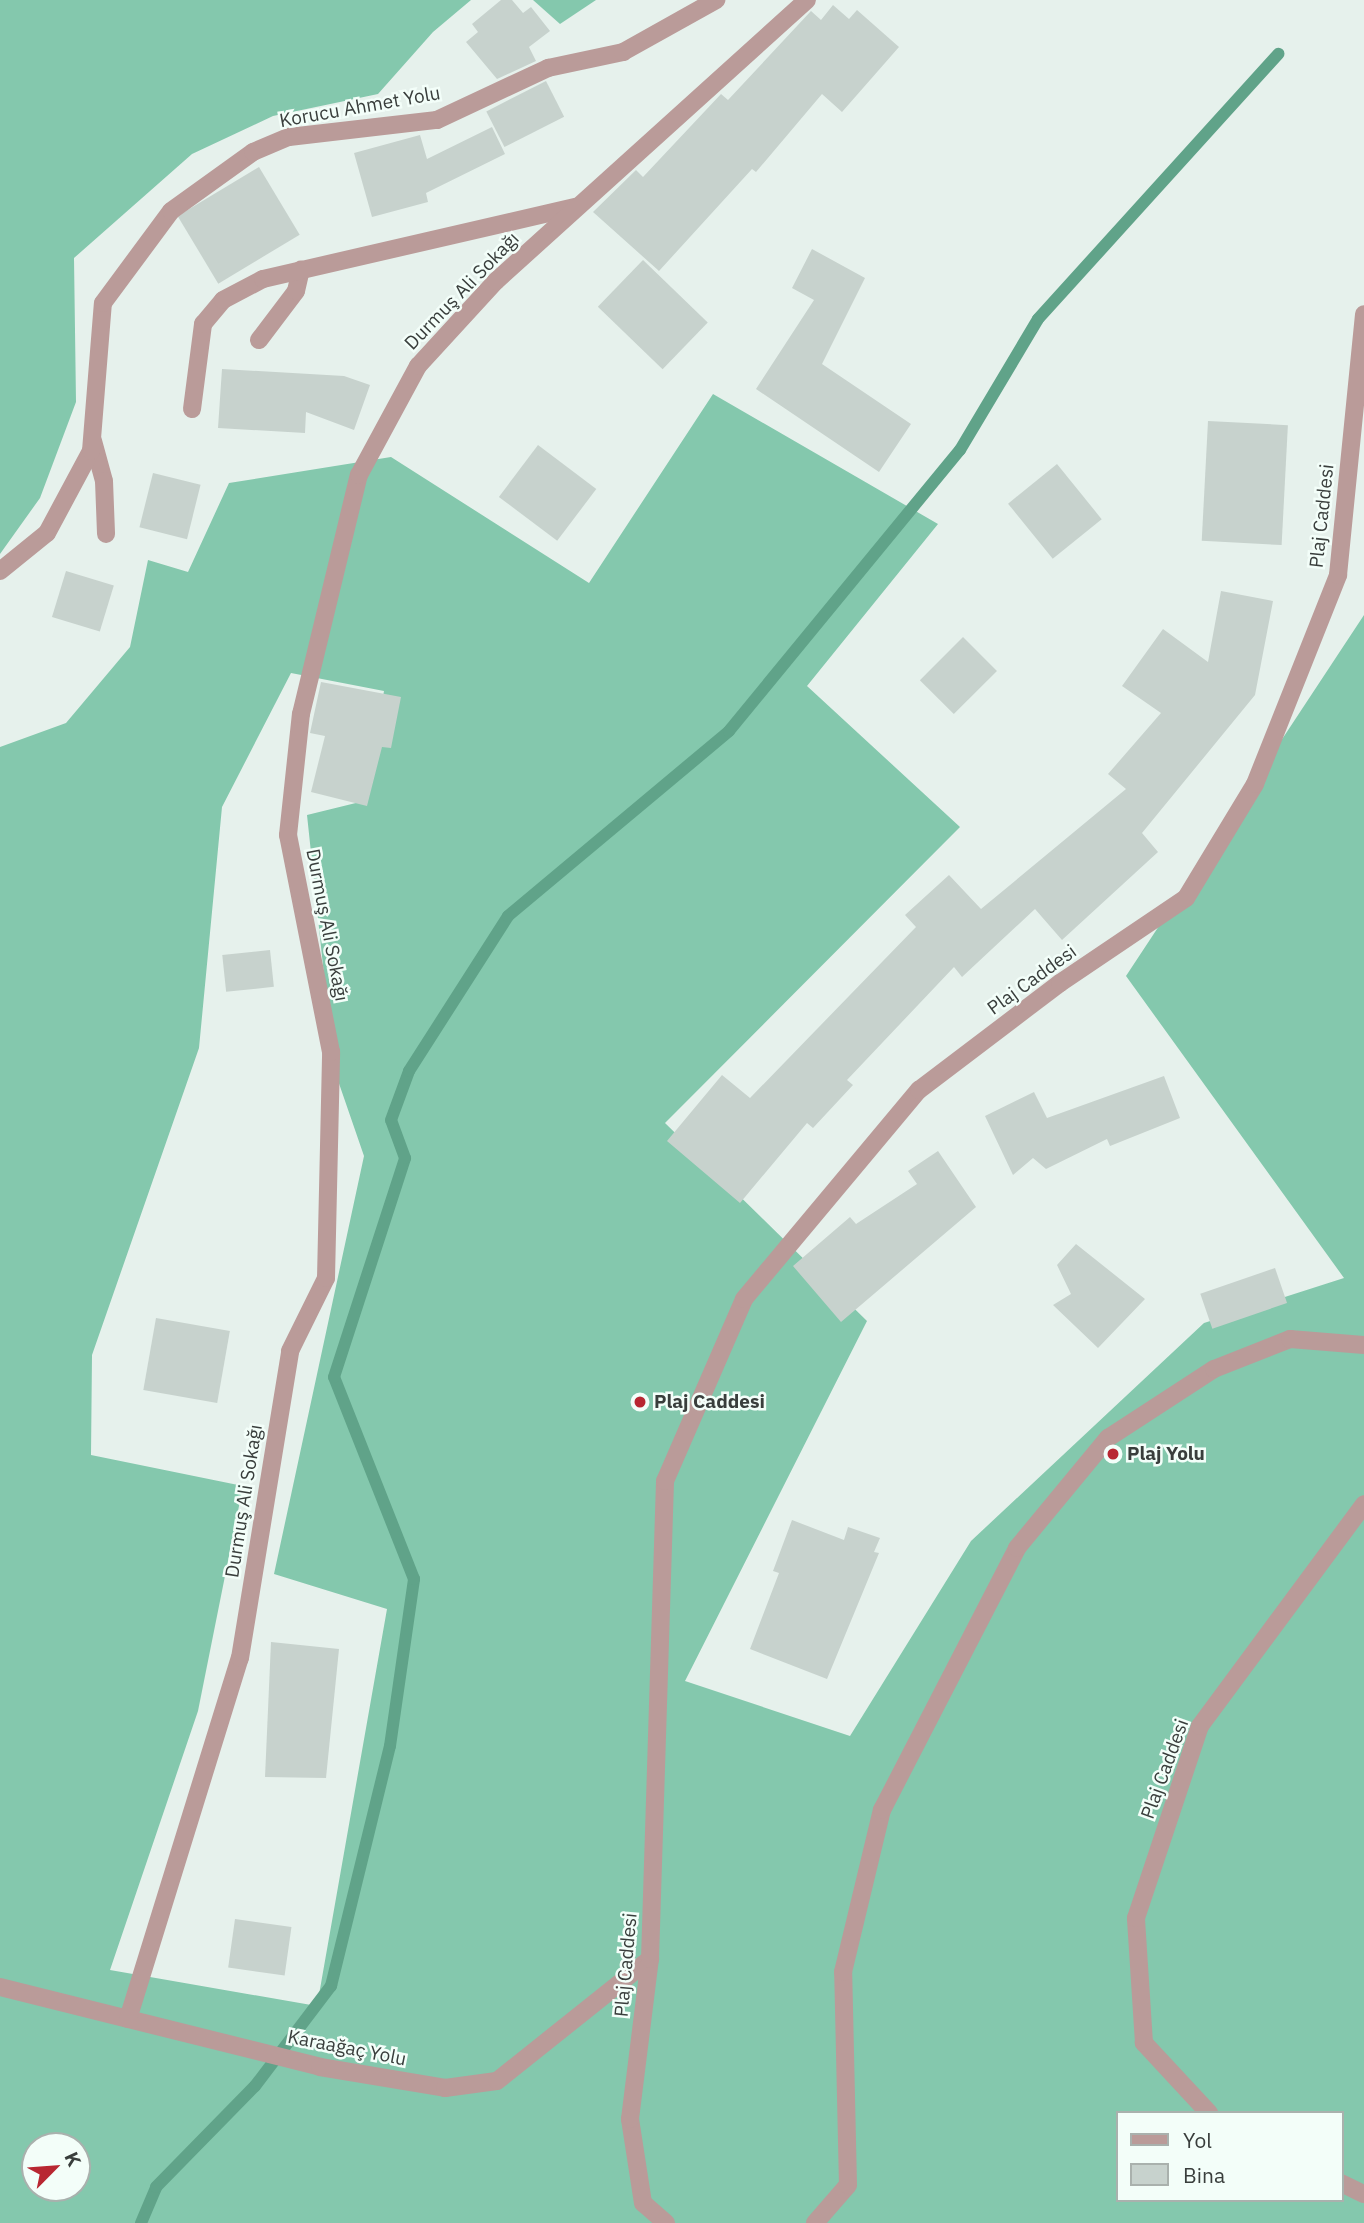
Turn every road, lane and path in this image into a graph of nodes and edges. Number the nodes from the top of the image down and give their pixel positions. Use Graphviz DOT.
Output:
graph roads {
  1 [pos="716,0"];
  2 [pos="807,0"];
  3 [pos="579,206"];
  4 [pos="301,270"];
  5 [pos="1364,314"];
  6 [pos="259,340"];
  7 [pos="192,409"];
  8 [pos="92,438"];
  9 [pos="106,534"];
  10 [pos="0,570"];
  11 [pos="1363,1342"];
  12 [pos="1364,1504"];
  13 [pos="650,1959"];
  14 [pos="0,1987"];
  15 [pos="128,2019"];
  16 [pos="1207,2111"];
  17 [pos="1343,2184"];
  18 [pos="1364,2194"];
  19 [pos="666,2223"];
  20 [pos="815,2223"];
  1 -- 8 [label="street, Korucu Ahmet Yolu"];
  2 -- 3 [label="street, Durmuş Ali Sokağı"];
  3 -- 4 [label="street"];
  3 -- 15 [label="street, Durmuş Ali Sokağı"];
  4 -- 6 [label="street"];
  4 -- 7 [label="street"];
  5 -- 13 [label="street, Plaj Caddesi"];
  8 -- 9 [label="street"];
  8 -- 10 [label="street, Korucu Ahmet Yolu"];
  11 -- 20 [label="street"];
  12 -- 16 [label="street, Plaj Caddesi"];
  13 -- 15 [label="street, Karaağaç Yolu"];
  13 -- 19 [label="street, Plaj Caddesi"];
  14 -- 15 [label="street, Karaağaç Yolu"];
  17 -- 18 [label="street"];
}
